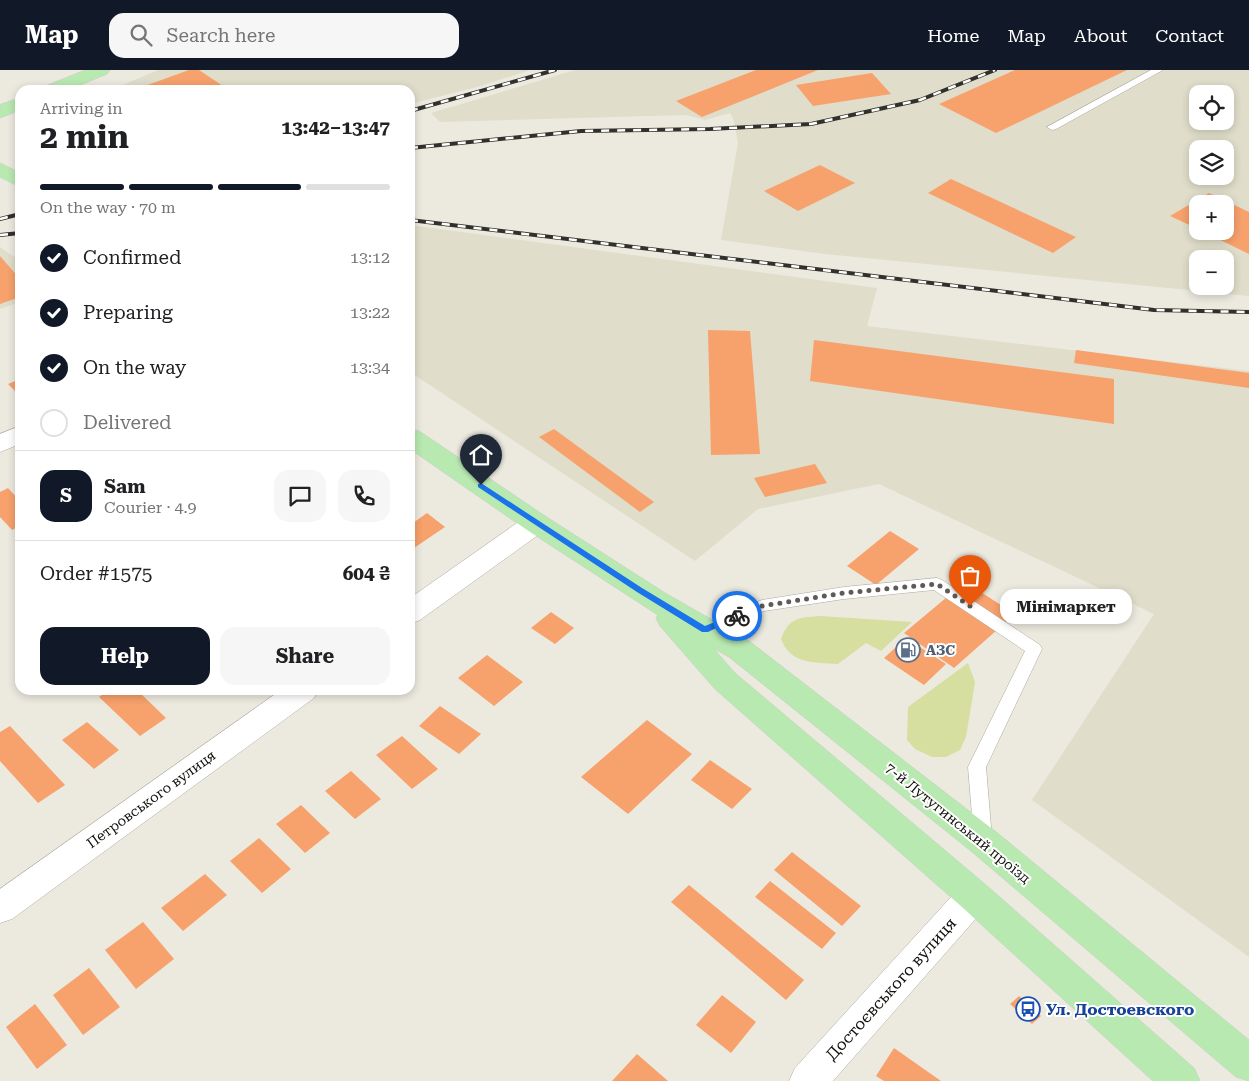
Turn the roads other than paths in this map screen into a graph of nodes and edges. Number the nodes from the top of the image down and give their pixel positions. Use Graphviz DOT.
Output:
graph roads {
  1 [pos="101,70"];
  2 [pos="1158,70"];
  3 [pos="64,85"];
  4 [pos="15,105"];
  5 [pos="0,112"];
  6 [pos="1052,127"];
  7 [pos="0,169"];
  8 [pos="15,179"];
  9 [pos="15,436"];
  10 [pos="415,440"];
  11 [pos="0,444"];
  12 [pos="536,523"];
  13 [pos="655,600"];
  14 [pos="415,609"];
  15 [pos="705,630"];
  16 [pos="296,695"];
  17 [pos="983,841"];
  18 [pos="974,896"];
  19 [pos="0,908"];
  20 [pos="1249,1064"];
  21 [pos="808,1081"];
  22 [pos="1181,1081"];
  1 -- 3 [label="main road"];
  2 -- 6 [label="lane"];
  4 -- 5 [label="main road"];
  7 -- 8 [label="main road"];
  9 -- 11 [label="street"];
  10 -- 12 [label="main road, 7-й Лутугинський проїзд"];
  12 -- 13 [label="main road, 7-й Лутугинський проїзд"];
  12 -- 14 [label="street"];
  13 -- 15 [label="main road, 7-й Лутугинський проїзд"];
  13 -- 18 [label="main road, 7-й Лутугинський проїзд"];
  15 -- 17 [label="main road, 7-й Лутугинський проїзд"];
  15 -- 17 [label="lane"];
  16 -- 19 [label="street, Петровського вулиця"];
  17 -- 20 [label="main road, 7-й Лутугинський проїзд"];
  18 -- 21 [label="street, Достоєвського вулиця"];
  18 -- 22 [label="main road, 7-й Лутугинський проїзд"];
}
